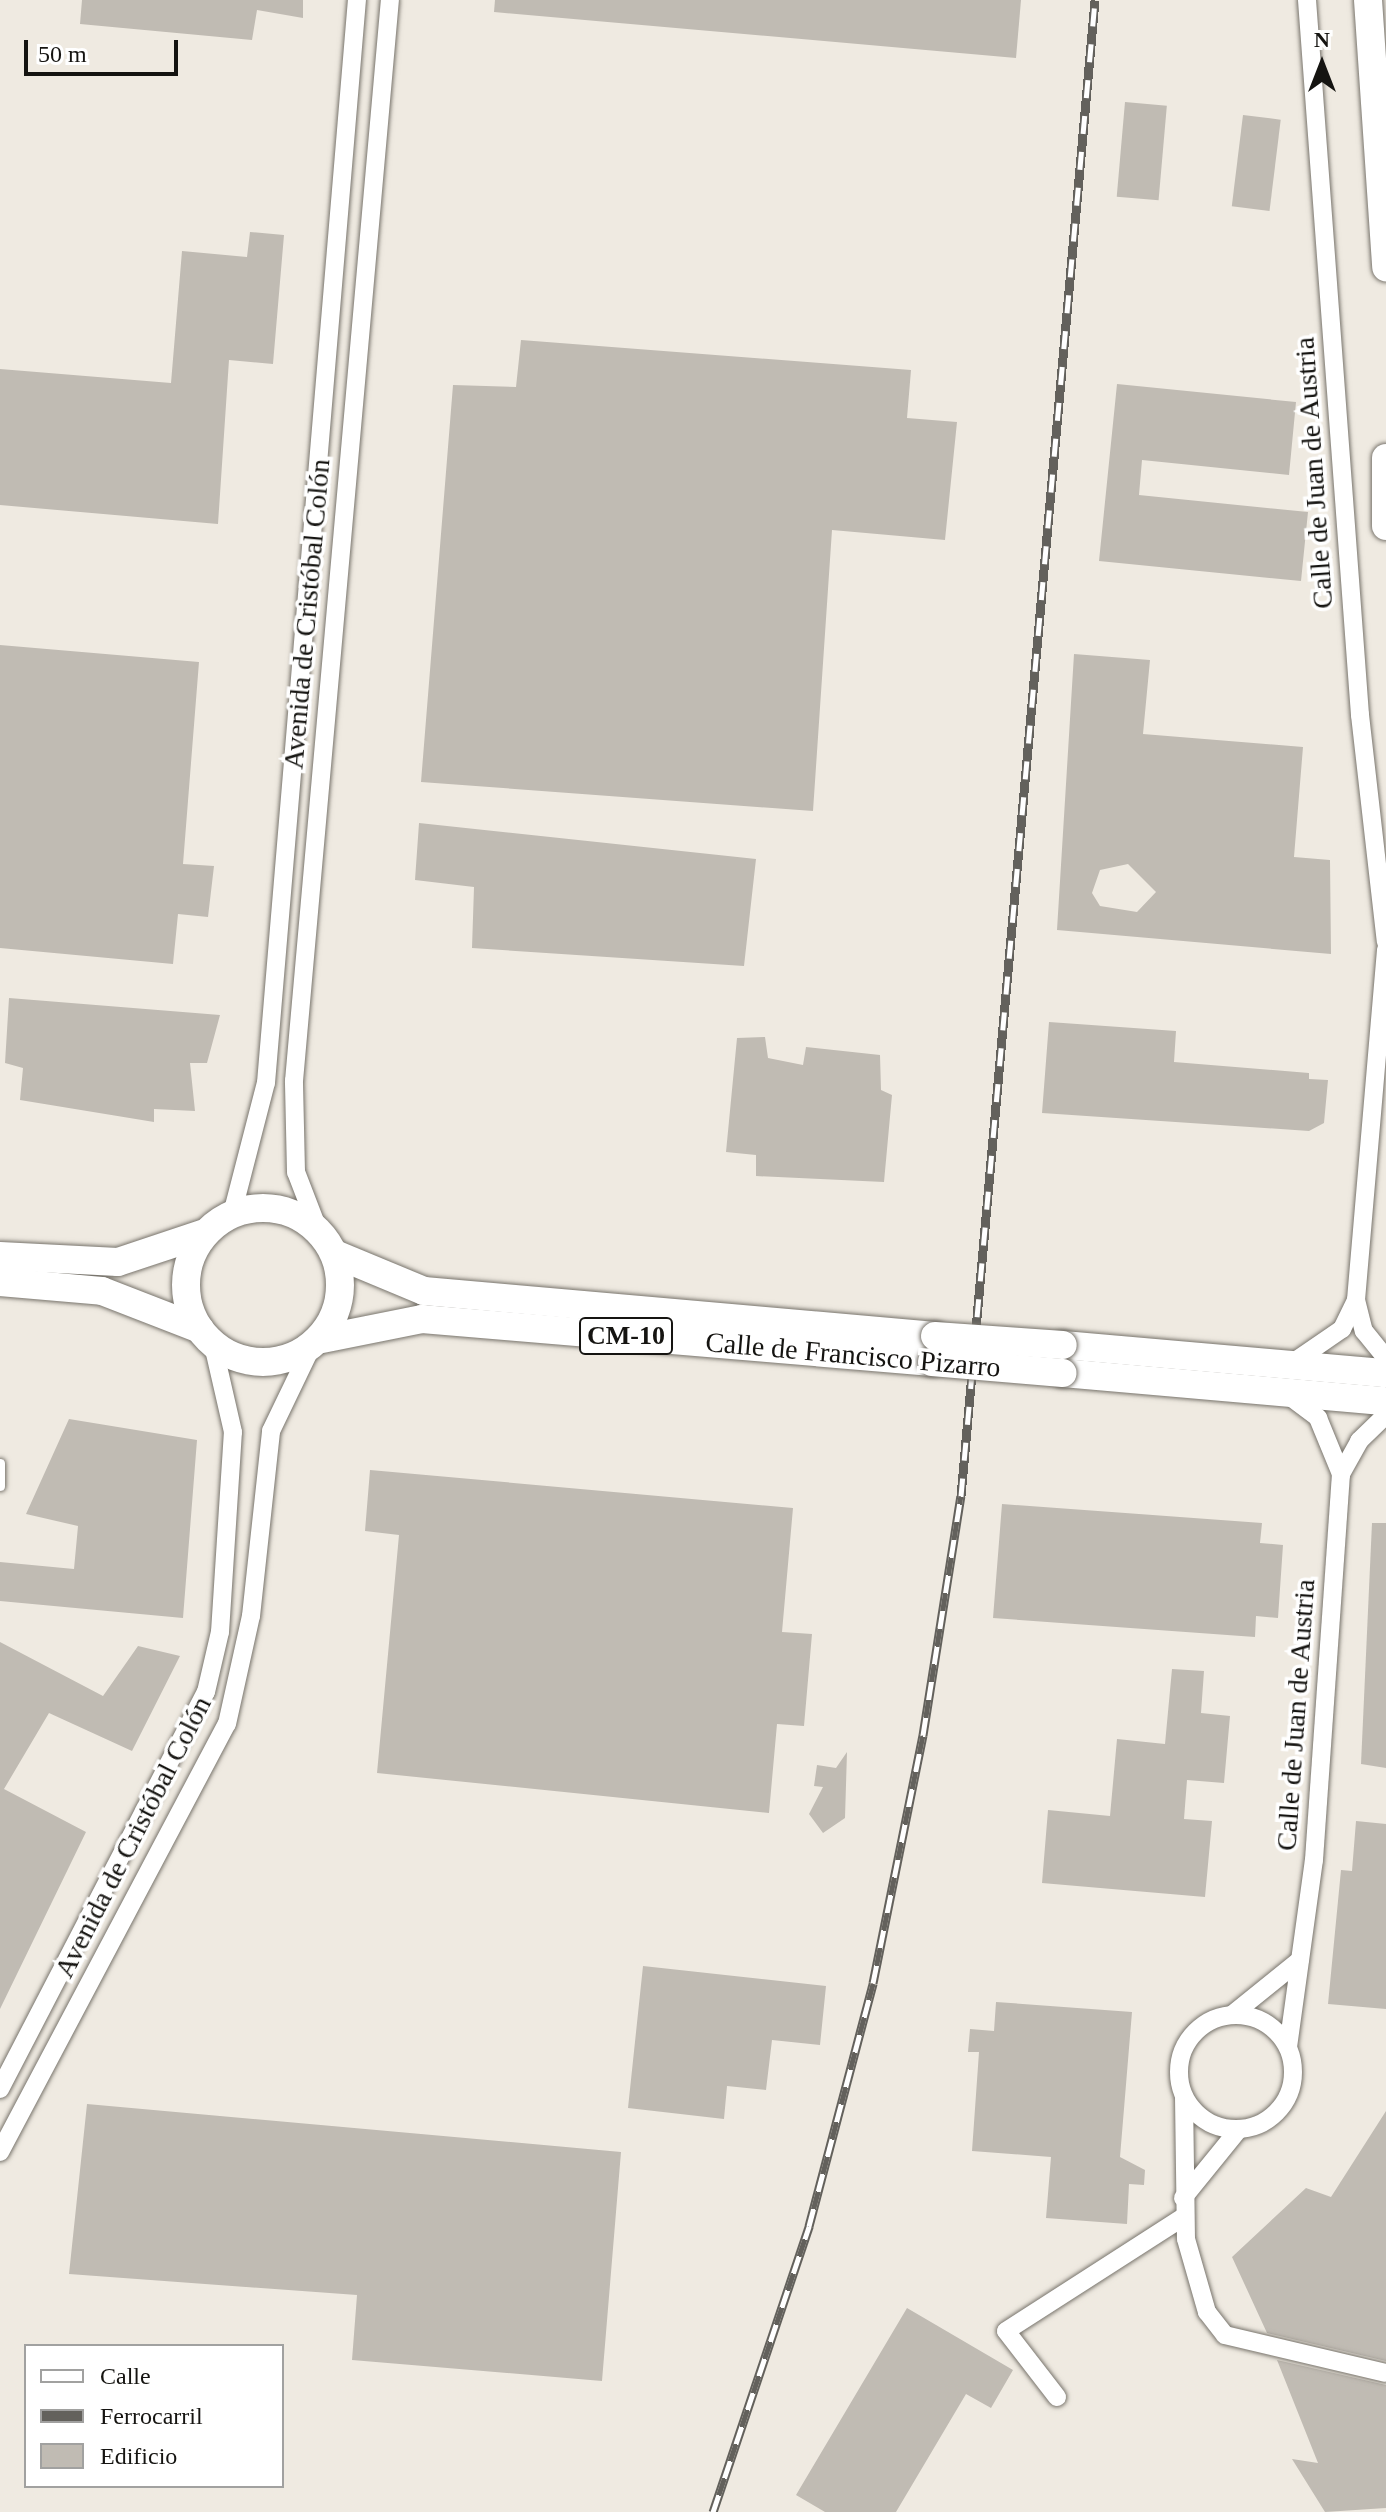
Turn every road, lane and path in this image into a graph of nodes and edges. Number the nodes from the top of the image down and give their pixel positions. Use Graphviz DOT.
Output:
graph roads {
  1 [pos="357,0"];
  2 [pos="390,0"];
  3 [pos="1307,0"];
  4 [pos="1368,0"];
  5 [pos="1386,267"];
  6 [pos="1386,458"];
  7 [pos="1386,526"];
  8 [pos="1386,942"];
  9 [pos="1386,949"];
  10 [pos="232,1214"];
  11 [pos="318,1229"];
  12 [pos="202,1234"];
  13 [pos="335,1254"];
  14 [pos="0,1256"];
  15 [pos="0,1282"];
  16 [pos="1356,1300"];
  17 [pos="206,1335"];
  18 [pos="317,1344"];
  19 [pos="934,1349"];
  20 [pos="1386,1358"];
  21 [pos="1386,1373"];
  22 [pos="1287,1378"];
  23 [pos="1386,1401"];
  24 [pos="1386,1415"];
  25 [pos="0,1463"];
  26 [pos="1341,1474"];
  27 [pos="0,1486"];
  28 [pos="1300,1960"];
  29 [pos="1233,2014"];
  30 [pos="1288,2047"];
  31 [pos="0,2089"];
  32 [pos="1184,2097"];
  33 [pos="1239,2129"];
  34 [pos="0,2152"];
  35 [pos="1184,2207"];
  36 [pos="1386,2373"];
  37 [pos="1057,2397"];
  1 -- 10 [label="street, Avenida de Cristóbal Colón"];
  2 -- 11 [label="street, Avenida de Cristóbal Colón"];
  3 -- 8 [label="street, Calle de Juan de Austria"];
  4 -- 5 [label="main road"];
  6 -- 7 [label="main road"];
  9 -- 16 [label="street"];
  10 -- 11 [label="main road"];
  10 -- 12 [label="main road"];
  11 -- 13 [label="main road"];
  12 -- 14 [label="main road"];
  12 -- 17 [label="main road"];
  13 -- 18 [label="main road"];
  13 -- 19 [label="main road, Calle de Francisco Pizarro / CM-10"];
  15 -- 17 [label="main road, CM-10"];
  16 -- 20 [label="street"];
  16 -- 22 [label="street"];
  17 -- 18 [label="main road, CM-10"];
  17 -- 31 [label="street, Avenida de Cristóbal Colón"];
  18 -- 19 [label="main road, Calle de Francisco Pizarro / CM-10"];
  18 -- 34 [label="street, Avenida de Cristóbal Colón"];
  19 -- 22 [label="main road, Calle de Francisco Pizarro / CM-10, bridge"];
  21 -- 22 [label="main road, Calle de Francisco Pizarro / CM-10"];
  22 -- 23 [label="main road, Calle de Francisco Pizarro / CM-10"];
  22 -- 26 [label="street"];
  24 -- 26 [label="street"];
  25 -- 27 [label="lane"];
  26 -- 28 [label="street, Calle de Juan de Austria"];
  28 -- 29 [label="street"];
  28 -- 30 [label="street, Calle de Juan de Austria"];
  29 -- 30 [label="street"];
  29 -- 32 [label="street"];
  30 -- 33 [label="street"];
  32 -- 33 [label="street"];
  32 -- 35 [label="street"];
  33 -- 35 [label="street"];
  35 -- 36 [label="street"];
  35 -- 37 [label="street"];
}
